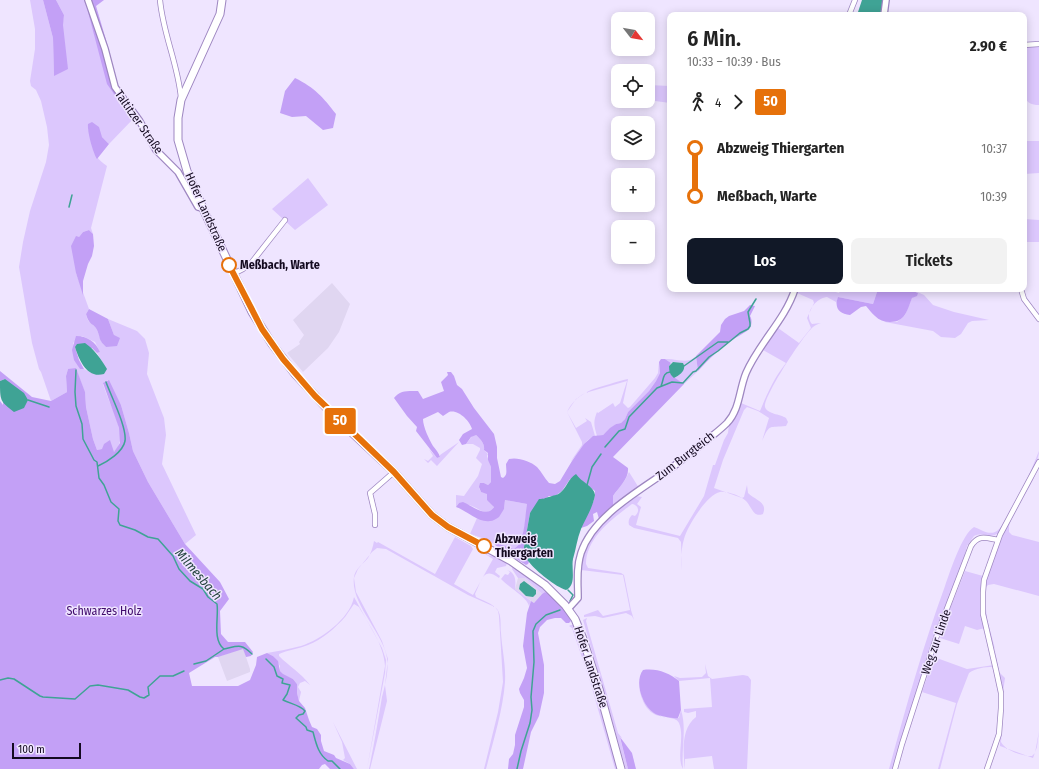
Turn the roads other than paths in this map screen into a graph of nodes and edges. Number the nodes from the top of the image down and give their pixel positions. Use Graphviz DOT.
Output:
graph roads {
  1 [pos="88,0"];
  2 [pos="160,0"];
  3 [pos="222,0"];
  4 [pos="856,0"];
  5 [pos="886,0"];
  6 [pos="850,12"];
  7 [pos="884,12"];
  8 [pos="1039,44"];
  9 [pos="1027,45"];
  10 [pos="181,100"];
  11 [pos="203,208"];
  12 [pos="285,220"];
  13 [pos="233,274"];
  14 [pos="794,292"];
  15 [pos="1022,292"];
  16 [pos="1039,319"];
  17 [pos="1039,462"];
  18 [pos="394,472"];
  19 [pos="375,525"];
  20 [pos="998,540"];
  21 [pos="568,609"];
  22 [pos="621,769"];
  23 [pos="895,769"];
  24 [pos="987,769"];
  1 -- 11 [label="street, Taltitzer Straße"];
  2 -- 10 [label="street, Hofer Landstraße"];
  3 -- 10 [label="main road, Hofer Landstraße"];
  4 -- 6 [label="street"];
  5 -- 7 [label="street"];
  8 -- 9 [label="street"];
  10 -- 11 [label="main road, Hofer Landstraße"];
  11 -- 13 [label="main road, Hofer Landstraße"];
  12 -- 13 [label="street"];
  13 -- 18 [label="main road, Hofer Landstraße"];
  14 -- 21 [label="street, Zum Burgteich"];
  15 -- 16 [label="street"];
  17 -- 20 [label="street"];
  18 -- 19 [label="street"];
  18 -- 21 [label="main road, Hofer Landstraße"];
  20 -- 23 [label="street, Weg zur Linde"];
  20 -- 24 [label="street"];
  21 -- 22 [label="main road, Hofer Landstraße"];
}
